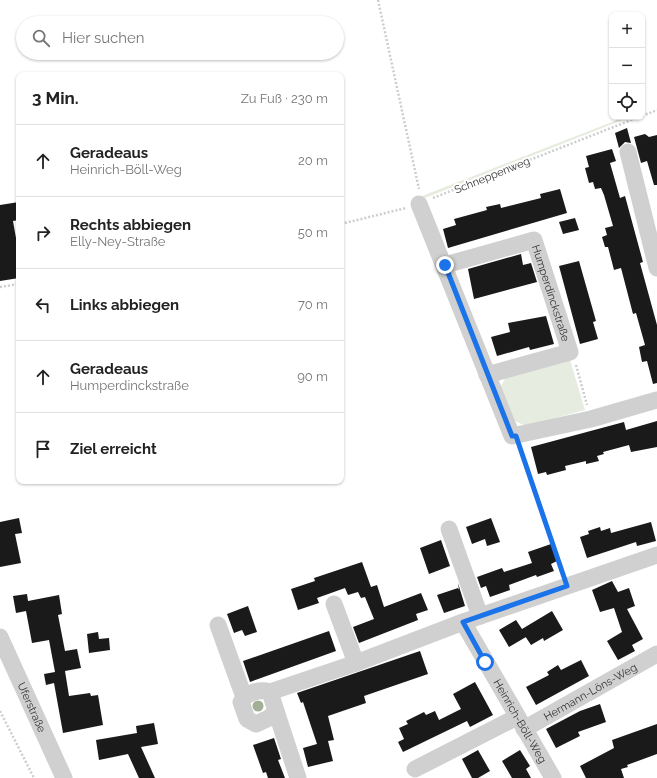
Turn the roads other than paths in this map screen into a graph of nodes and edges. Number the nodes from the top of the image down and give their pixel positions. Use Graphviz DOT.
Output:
graph roads {
  1 [pos="628,152"];
  2 [pos="420,203"];
  3 [pos="653,237"];
  4 [pos="445,265"];
  5 [pos="657,268"];
  6 [pos="487,375"];
  7 [pos="657,400"];
  8 [pos="449,529"];
  9 [pos="657,555"];
  10 [pos="334,604"];
  11 [pos="480,616"];
  12 [pos="463,622"];
  13 [pos="218,625"];
  14 [pos="0,637"];
  15 [pos="657,654"];
  16 [pos="356,663"];
  17 [pos="270,692"];
  18 [pos="244,697"];
  19 [pos="276,711"];
  20 [pos="520,723"];
  21 [pos="415,769"];
  22 [pos="64,778"];
  23 [pos="298,778"];
  24 [pos="553,778"];
  1 -- 3 [label="street"];
  2 -- 4 [label="street"];
  3 -- 5 [label="street"];
  4 -- 6 [label="street"];
  4 -- 6 [label="street, Humperdinckstraße"];
  6 -- 7 [label="street"];
  8 -- 11 [label="street"];
  9 -- 11 [label="street"];
  10 -- 16 [label="street"];
  11 -- 12 [label="street"];
  12 -- 16 [label="street"];
  12 -- 20 [label="street, Heinrich-Böll-Weg"];
  13 -- 18 [label="street"];
  14 -- 22 [label="street, Uferstraße"];
  15 -- 20 [label="street, Hermann-Löns-Weg"];
  16 -- 17 [label="street"];
  17 -- 18 [label="street"];
  17 -- 19 [label="street"];
  18 -- 19 [label="street"];
  19 -- 23 [label="street"];
  20 -- 21 [label="street, Hermann-Löns-Weg"];
  20 -- 24 [label="street, Heinrich-Böll-Weg"];
}
